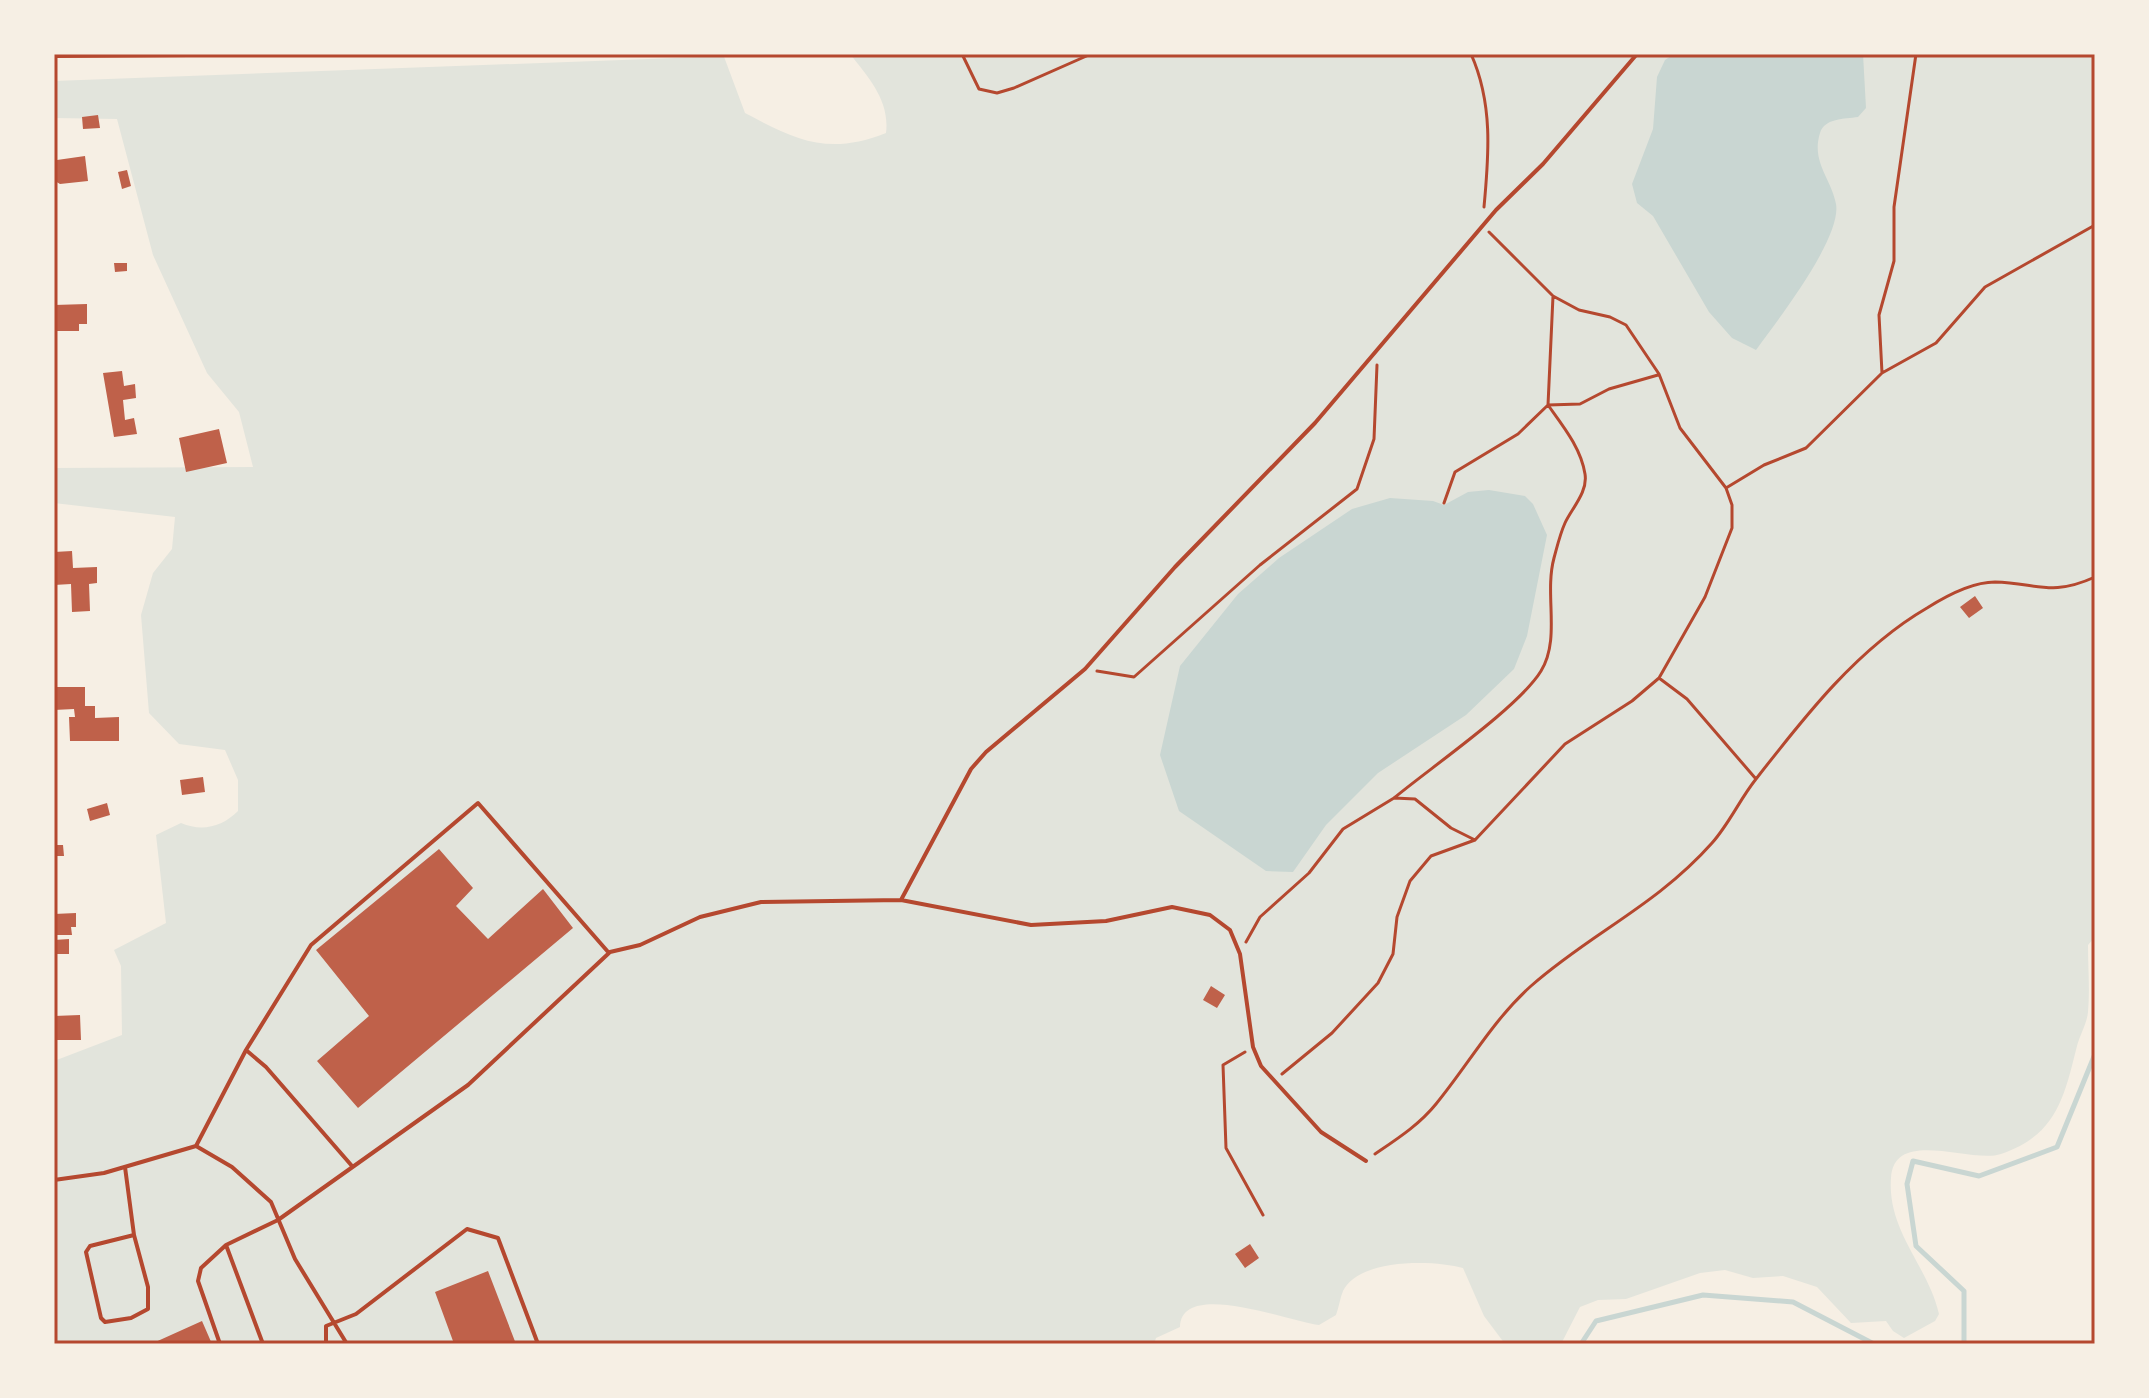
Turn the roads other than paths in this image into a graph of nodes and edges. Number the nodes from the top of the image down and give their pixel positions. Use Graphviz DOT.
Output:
graph roads {
  1 [pos="330,54"];
  2 [pos="1637,54"];
  3 [pos="61,55"];
  4 [pos="320,55"];
  5 [pos="54,56"];
  6 [pos="901,900"];
  7 [pos="609,953"];
  8 [pos="246,1050"];
  9 [pos="196,1146"];
  10 [pos="1366,1161"];
  11 [pos="125,1167"];
  12 [pos="353,1167"];
  13 [pos="54,1180"];
  14 [pos="278,1220"];
  15 [pos="134,1235"];
  16 [pos="226,1245"];
  17 [pos="333,1322"];
  18 [pos="220,1344"];
  19 [pos="263,1344"];
  20 [pos="326,1344"];
  21 [pos="347,1344"];
  22 [pos="538,1344"];
  1 -- 4 [label="lane"];
  2 -- 6 [label="lane"];
  3 -- 4 [label="lane"];
  3 -- 5 [label="lane"];
  6 -- 7 [label="lane"];
  6 -- 10 [label="lane"];
  7 -- 8 [label="lane"];
  7 -- 12 [label="lane"];
  8 -- 9 [label="lane"];
  8 -- 12 [label="lane"];
  9 -- 11 [label="lane"];
  9 -- 14 [label="lane"];
  11 -- 13 [label="lane"];
  11 -- 15 [label="lane"];
  12 -- 14 [label="lane"];
  14 -- 16 [label="lane"];
  14 -- 17 [label="lane"];
  15 -- 15 [label="lane"];
  16 -- 18 [label="lane"];
  16 -- 19 [label="lane"];
  17 -- 20 [label="lane"];
  17 -- 21 [label="lane"];
  17 -- 22 [label="lane"];
}
